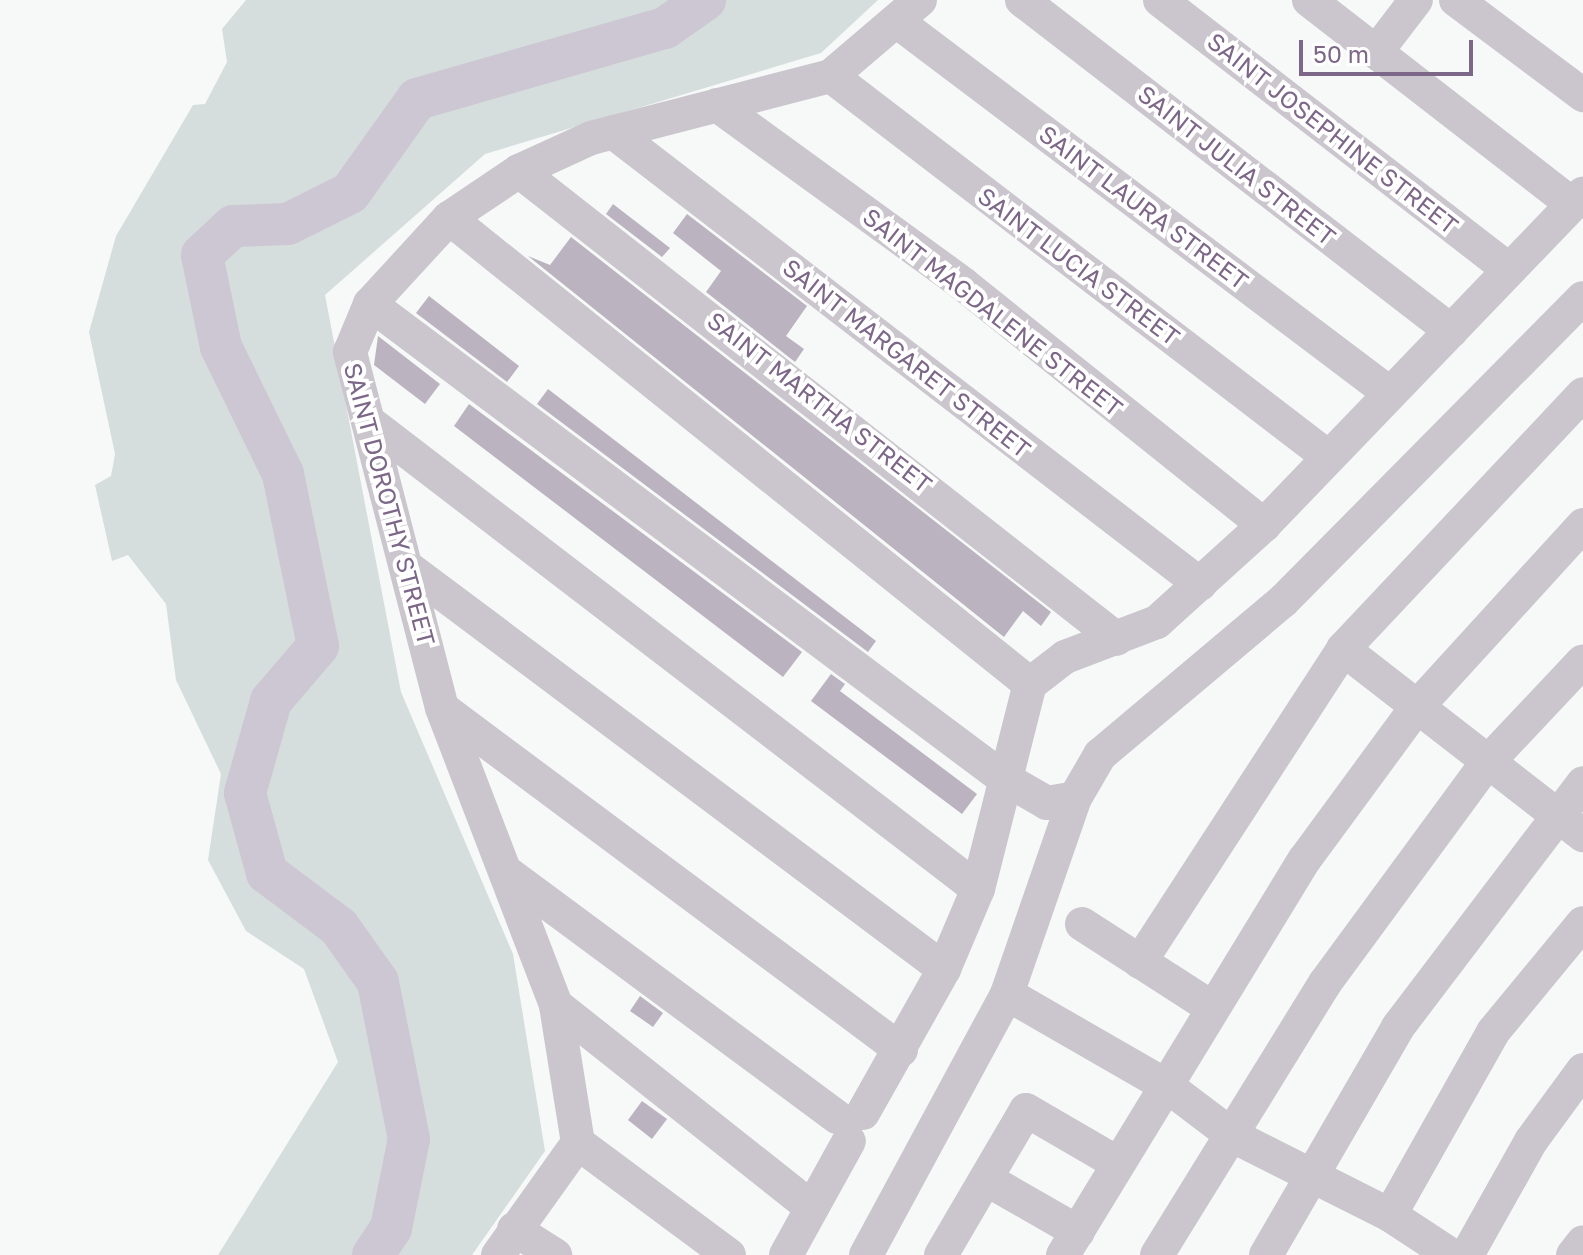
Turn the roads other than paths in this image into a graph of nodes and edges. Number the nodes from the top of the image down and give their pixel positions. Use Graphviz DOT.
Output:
graph roads {
  1 [pos="1022,0"];
  2 [pos="1160,0"];
  3 [pos="1309,0"];
  4 [pos="1416,0"];
  5 [pos="1456,0"];
  6 [pos="909,12"];
  7 [pos="1377,51"];
  8 [pos="831,76"];
  9 [pos="1583,95"];
  10 [pos="717,105"];
  11 [pos="613,132"];
  12 [pos="519,171"];
  13 [pos="1578,199"];
  14 [pos="449,218"];
  15 [pos="1506,267"];
  16 [pos="1583,298"];
  17 [pos="370,304"];
  18 [pos="1451,331"];
  19 [pos="1388,392"];
  20 [pos="1583,394"];
  21 [pos="373,425"];
  22 [pos="1327,456"];
  23 [pos="1264,525"];
  24 [pos="1583,525"];
  25 [pos="407,567"];
  26 [pos="1200,584"];
  27 [pos="1117,639"];
  28 [pos="1343,649"];
  29 [pos="1583,661"];
  30 [pos="1030,684"];
  31 [pos="442,708"];
  32 [pos="1416,708"];
  33 [pos="1486,764"];
  34 [pos="1002,777"];
  35 [pos="1583,783"];
  36 [pos="1075,798"];
  37 [pos="1554,814"];
  38 [pos="1583,835"];
  39 [pos="506,872"];
  40 [pos="978,889"];
  41 [pos="1583,923"];
  42 [pos="1082,924"];
  43 [pos="1140,962"];
  44 [pos="944,969"];
  45 [pos="1007,994"];
  46 [pos="556,1005"];
  47 [pos="1211,1007"];
  48 [pos="901,1050"];
  49 [pos="1583,1070"];
  50 [pos="1167,1086"];
  51 [pos="850,1123"];
  52 [pos="1233,1136"];
  53 [pos="578,1143"];
  54 [pos="1117,1163"];
  55 [pos="1314,1178"];
  56 [pos="986,1179"];
  57 [pos="811,1207"];
  58 [pos="1390,1215"];
  59 [pos="506,1242"];
  60 [pos="1583,1242"];
  61 [pos="1070,1244"];
  62 [pos="1410,1244"];
  63 [pos="952,1251"];
  64 [pos="555,1255"];
  65 [pos="729,1255"];
  66 [pos="786,1255"];
  67 [pos="866,1255"];
  68 [pos="1157,1255"];
  69 [pos="1266,1255"];
  70 [pos="1451,1255"];
  71 [pos="1467,1255"];
  72 [pos="1573,1255"];
  1 -- 18 [label="street, SAINT JULIA STREET"];
  2 -- 15 [label="street, SAINT JOSEPHINE STREET"];
  3 -- 7 [label="street"];
  4 -- 7 [label="street"];
  5 -- 9 [label="street"];
  6 -- 8 [label="street, SAINT DOROTHY STREET"];
  6 -- 19 [label="street, SAINT LAURA STREET"];
  7 -- 13 [label="street"];
  8 -- 10 [label="street, SAINT DOROTHY STREET"];
  8 -- 22 [label="street, SAINT LUCIA STREET"];
  10 -- 11 [label="street, SAINT DOROTHY STREET"];
  10 -- 23 [label="street, SAINT MAGDALENE STREET"];
  11 -- 12 [label="street, SAINT DOROTHY STREET"];
  11 -- 26 [label="street, SAINT MARGARET STREET"];
  12 -- 14 [label="street, SAINT DOROTHY STREET"];
  12 -- 27 [label="street, SAINT MARTHA STREET"];
  13 -- 15 [label="street"];
  14 -- 17 [label="street, SAINT DOROTHY STREET"];
  14 -- 30 [label="street"];
  15 -- 18 [label="street"];
  16 -- 36 [label="street"];
  17 -- 21 [label="street, SAINT DOROTHY STREET"];
  17 -- 34 [label="street"];
  18 -- 19 [label="street"];
  19 -- 22 [label="street"];
  20 -- 28 [label="street"];
  21 -- 25 [label="street, SAINT DOROTHY STREET"];
  21 -- 40 [label="street"];
  22 -- 23 [label="street"];
  23 -- 26 [label="street"];
  24 -- 32 [label="street"];
  25 -- 31 [label="street, SAINT DOROTHY STREET"];
  25 -- 44 [label="street"];
  26 -- 27 [label="street"];
  27 -- 30 [label="street"];
  28 -- 32 [label="street"];
  28 -- 43 [label="street"];
  29 -- 33 [label="street"];
  30 -- 34 [label="street"];
  31 -- 39 [label="street, SAINT DOROTHY STREET"];
  31 -- 48 [label="street"];
  32 -- 33 [label="street"];
  32 -- 47 [label="street"];
  33 -- 37 [label="street"];
  33 -- 52 [label="street"];
  34 -- 36 [label="street"];
  34 -- 40 [label="street"];
  35 -- 37 [label="street"];
  36 -- 45 [label="street"];
  37 -- 38 [label="street"];
  37 -- 55 [label="street"];
  39 -- 46 [label="street, SAINT DOROTHY STREET"];
  39 -- 51 [label="street"];
  40 -- 44 [label="street"];
  41 -- 58 [label="street"];
  42 -- 43 [label="street"];
  43 -- 47 [label="street"];
  44 -- 48 [label="street"];
  45 -- 50 [label="street"];
  45 -- 67 [label="street"];
  46 -- 53 [label="street, SAINT DOROTHY STREET"];
  46 -- 57 [label="street"];
  47 -- 50 [label="street"];
  48 -- 51 [label="street"];
  49 -- 71 [label="street"];
  50 -- 52 [label="street"];
  50 -- 54 [label="street"];
  51 -- 57 [label="street"];
  52 -- 55 [label="street"];
  52 -- 68 [label="street"];
  53 -- 59 [label="street"];
  53 -- 65 [label="street"];
  54 -- 56 [label="street"];
  54 -- 61 [label="street"];
  55 -- 58 [label="street"];
  55 -- 69 [label="street"];
  56 -- 61 [label="street"];
  56 -- 63 [label="street"];
  57 -- 66 [label="street"];
  58 -- 62 [label="street"];
  59 -- 64 [label="street"];
  60 -- 72 [label="street"];
  62 -- 70 [label="street"];
}
